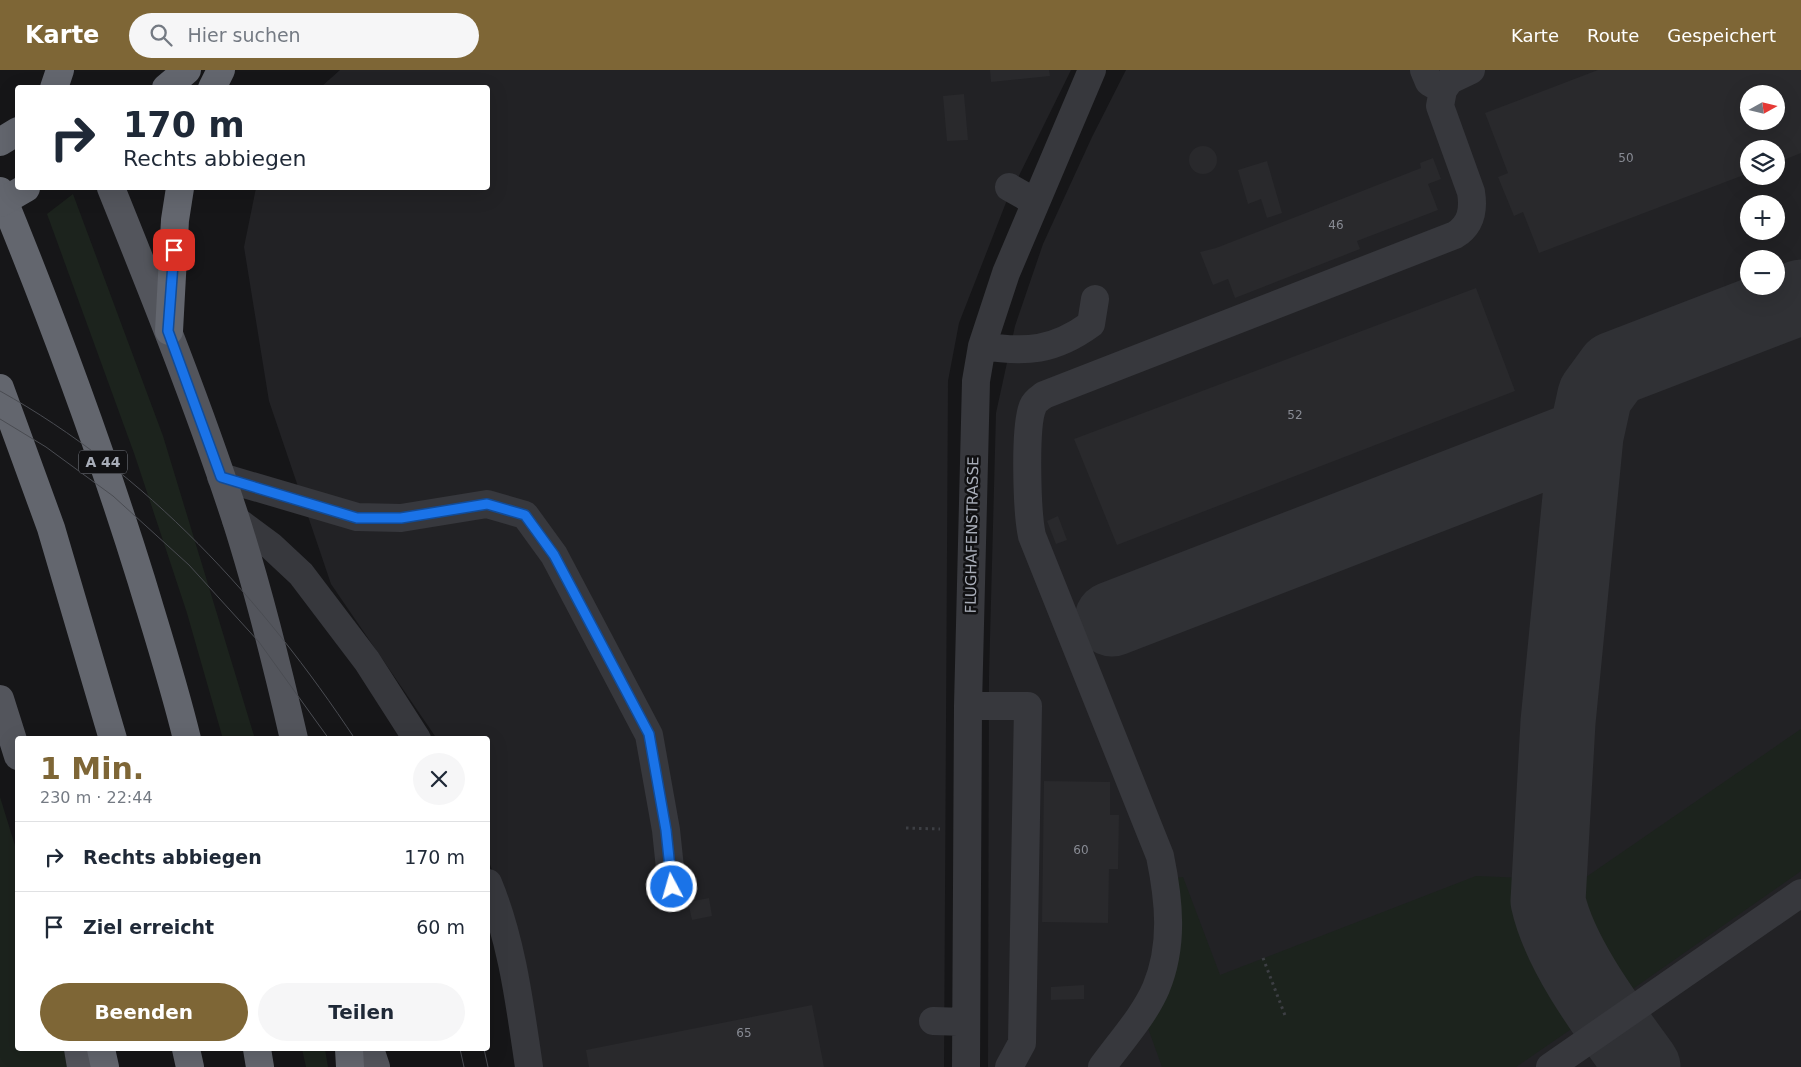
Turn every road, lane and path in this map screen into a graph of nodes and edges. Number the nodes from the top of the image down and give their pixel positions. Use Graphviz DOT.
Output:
graph roads {
  1 [pos="187,70"];
  2 [pos="221,70"];
  3 [pos="1092,70"];
  4 [pos="1424,70"];
  5 [pos="1471,70"];
  6 [pos="170,85"];
  7 [pos="214,85"];
  8 [pos="1443,90"];
  9 [pos="15,133"];
  10 [pos="0,142"];
  11 [pos="1009,187"];
  12 [pos="23,190"];
  13 [pos="112,190"];
  14 [pos="180,190"];
  15 [pos="0,191"];
  16 [pos="1035,202"];
  17 [pos="0,203"];
  18 [pos="1095,299"];
  19 [pos="168,331"];
  20 [pos="982,346"];
  21 [pos="0,388"];
  22 [pos="221,477"];
  23 [pos="236,520"];
  24 [pos="0,699"];
  25 [pos="968,706"];
  26 [pos="112,736"];
  27 [pos="186,736"];
  28 [pos="293,736"];
  29 [pos="415,736"];
  30 [pos="15,746"];
  31 [pos="672,887"];
  32 [pos="490,889"];
  33 [pos="1801,893"];
  34 [pos="1264,958"];
  35 [pos="1286,1018"];
  36 [pos="933,1021"];
  37 [pos="966,1022"];
  38 [pos="78,1051"];
  39 [pos="101,1051"];
  40 [pos="186,1051"];
  41 [pos="256,1051"];
  42 [pos="349,1051"];
  43 [pos="371,1051"];
  44 [pos="1022,1055"];
  45 [pos="81,1067"];
  46 [pos="105,1067"];
  47 [pos="190,1067"];
  48 [pos="260,1067"];
  49 [pos="350,1067"];
  50 [pos="376,1067"];
  51 [pos="529,1067"];
  52 [pos="966,1067"];
  53 [pos="1009,1067"];
  54 [pos="1102,1067"];
  55 [pos="1550,1067"];
  1 -- 6 [label="highway"];
  2 -- 7 [label="highway"];
  3 -- 16 [label="street, FLUGHAFENSTRASSE"];
  4 -- 8 [label="street"];
  5 -- 8 [label="street"];
  8 -- 54 [label="street"];
  9 -- 10 [label="highway"];
  11 -- 16 [label="street"];
  12 -- 17 [label="highway, bridge"];
  13 -- 19 [label="main road"];
  14 -- 19 [label="highway"];
  15 -- 27 [label="highway, A 44"];
  16 -- 20 [label="street, FLUGHAFENSTRASSE"];
  18 -- 20 [label="street"];
  19 -- 22 [label="main road"];
  20 -- 25 [label="street, FLUGHAFENSTRASSE"];
  21 -- 26 [label="highway"];
  22 -- 23 [label="main road"];
  22 -- 31 [label="street"];
  23 -- 28 [label="main road"];
  23 -- 29 [label="street"];
  24 -- 30 [label="main road"];
  25 -- 37 [label="street, FLUGHAFENSTRASSE"];
  25 -- 44 [label="street"];
  32 -- 51 [label="street"];
  33 -- 55 [label="street"];
  34 -- 35 [label="path"];
  36 -- 37 [label="street"];
  37 -- 52 [label="street, FLUGHAFENSTRASSE"];
  38 -- 45 [label="main road"];
  39 -- 46 [label="highway"];
  40 -- 47 [label="highway"];
  41 -- 48 [label="highway"];
  42 -- 49 [label="highway"];
  43 -- 50 [label="main road"];
  44 -- 53 [label="street"];
}
